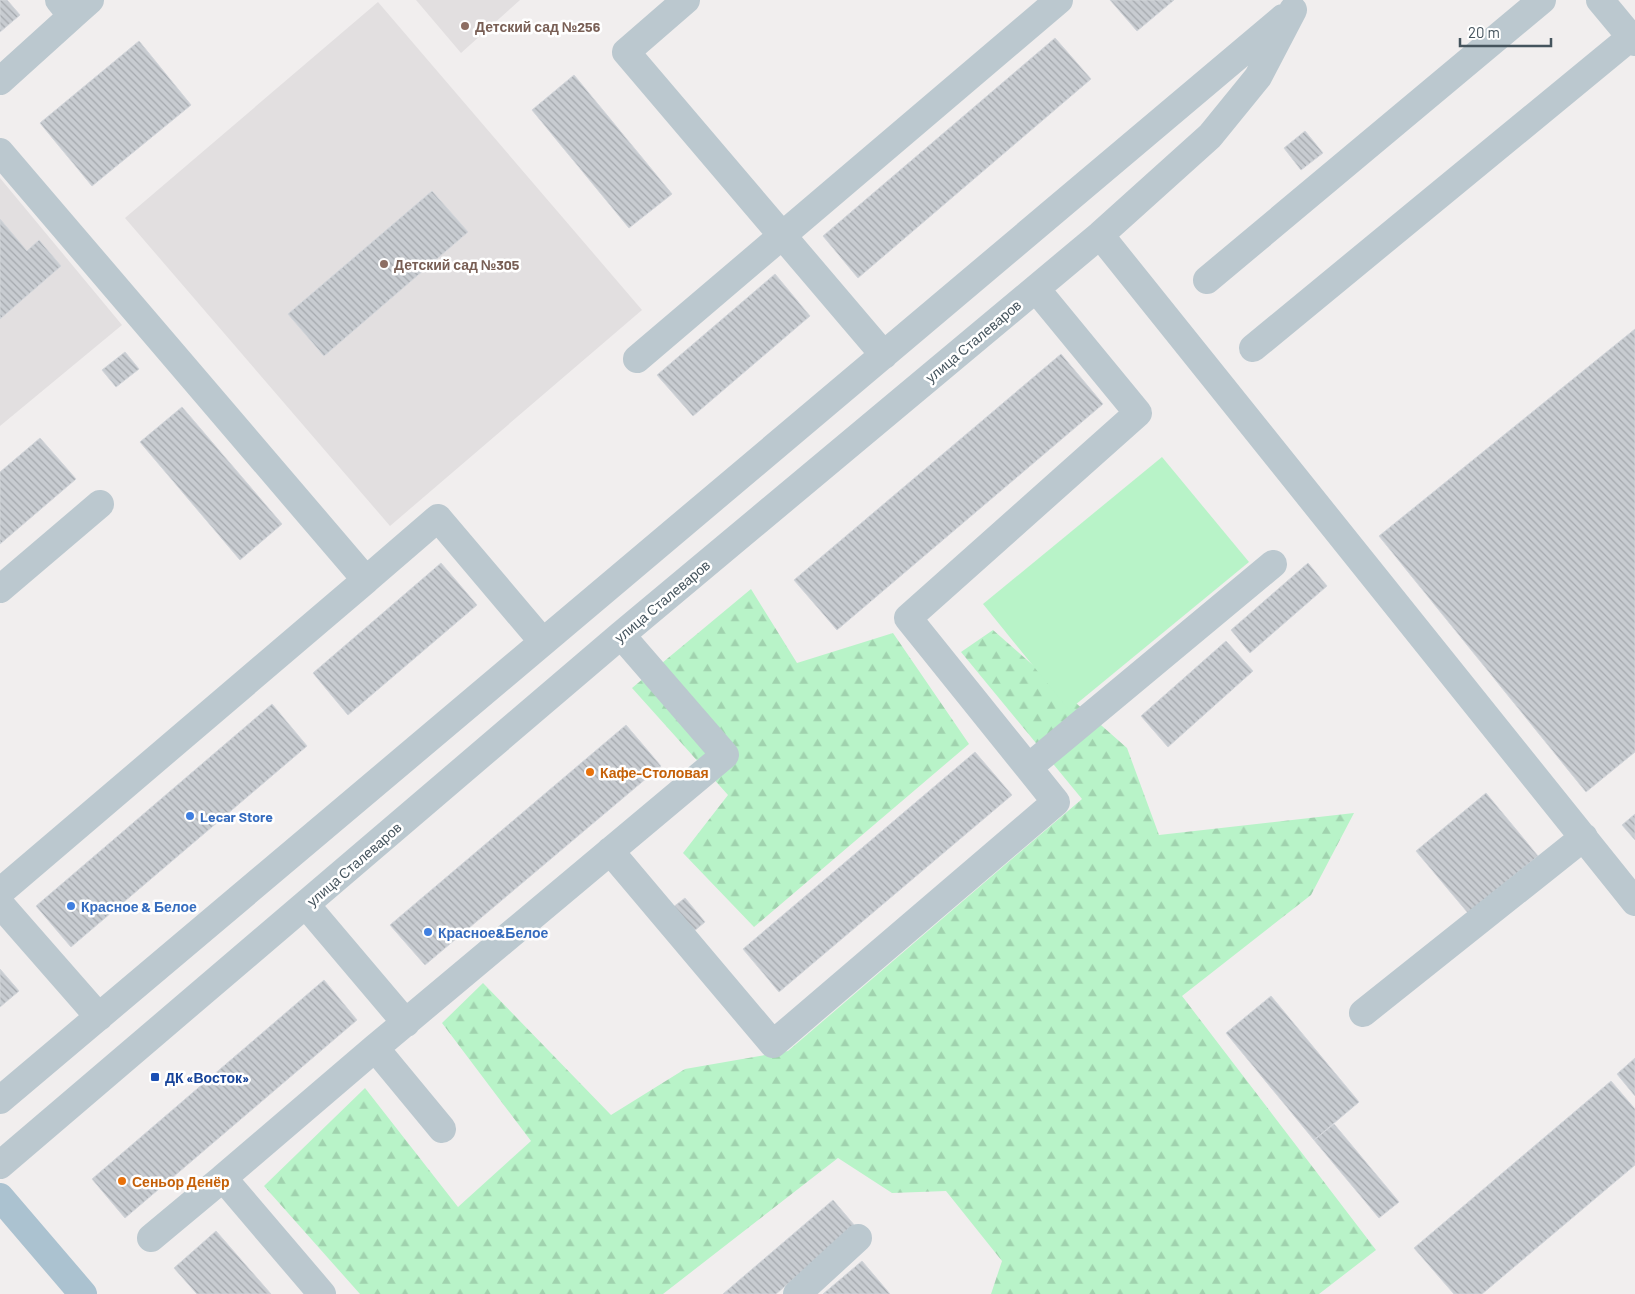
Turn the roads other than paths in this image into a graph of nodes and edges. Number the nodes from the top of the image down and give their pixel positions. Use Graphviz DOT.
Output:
graph roads {
  1 [pos="686,0"];
  2 [pos="1059,0"];
  3 [pos="1542,0"];
  4 [pos="1600,0"];
  5 [pos="1294,3"];
  6 [pos="74,5"];
  7 [pos="1633,40"];
  8 [pos="0,81"];
  9 [pos="0,152"];
  10 [pos="782,234"];
  11 [pos="1100,235"];
  12 [pos="1207,280"];
  13 [pos="1036,289"];
  14 [pos="1254,348"];
  15 [pos="884,355"];
  16 [pos="637,359"];
  17 [pos="100,504"];
  18 [pos="1273,564"];
  19 [pos="366,580"];
  20 [pos="0,589"];
  21 [pos="621,635"];
  22 [pos="544,642"];
  23 [pos="1029,767"];
  24 [pos="1584,837"];
  25 [pos="610,851"];
  26 [pos="0,892"];
  27 [pos="1635,902"];
  28 [pos="0,904"];
  29 [pos="306,905"];
  30 [pos="1364,1013"];
  31 [pos="99,1017"];
  32 [pos="406,1023"];
  33 [pos="375,1048"];
  34 [pos="0,1100"];
  35 [pos="442,1129"];
  36 [pos="0,1165"];
  37 [pos="223,1178"];
  38 [pos="0,1196"];
  39 [pos="151,1238"];
  40 [pos="858,1238"];
  41 [pos="84,1294"];
  42 [pos="322,1294"];
  43 [pos="796,1294"];
  1 -- 10 [label="street"];
  2 -- 10 [label="street"];
  3 -- 12 [label="street"];
  4 -- 7 [label="street"];
  5 -- 11 [label="street, улица Сталеваров"];
  5 -- 15 [label="street, улица Сталеваров"];
  6 -- 8 [label="street"];
  7 -- 14 [label="street"];
  9 -- 19 [label="street"];
  10 -- 15 [label="street"];
  10 -- 16 [label="street"];
  11 -- 13 [label="street, улица Сталеваров"];
  11 -- 24 [label="street"];
  13 -- 21 [label="street, улица Сталеваров"];
  13 -- 23 [label="street"];
  15 -- 22 [label="street, улица Сталеваров"];
  17 -- 20 [label="street"];
  18 -- 23 [label="street"];
  19 -- 22 [label="street"];
  19 -- 26 [label="street"];
  21 -- 25 [label="street"];
  21 -- 29 [label="street, улица Сталеваров"];
  22 -- 31 [label="street, улица Сталеваров"];
  23 -- 25 [label="street"];
  24 -- 27 [label="street"];
  24 -- 30 [label="street"];
  25 -- 32 [label="street"];
  28 -- 31 [label="street"];
  29 -- 32 [label="street"];
  29 -- 36 [label="street, улица Сталеваров"];
  31 -- 34 [label="street, улица Сталеваров"];
  32 -- 33 [label="street"];
  33 -- 35 [label="street"];
  33 -- 37 [label="street"];
  37 -- 39 [label="street"];
  37 -- 42 [label="street"];
  38 -- 41 [label="main road"];
  40 -- 43 [label="street"];
}
